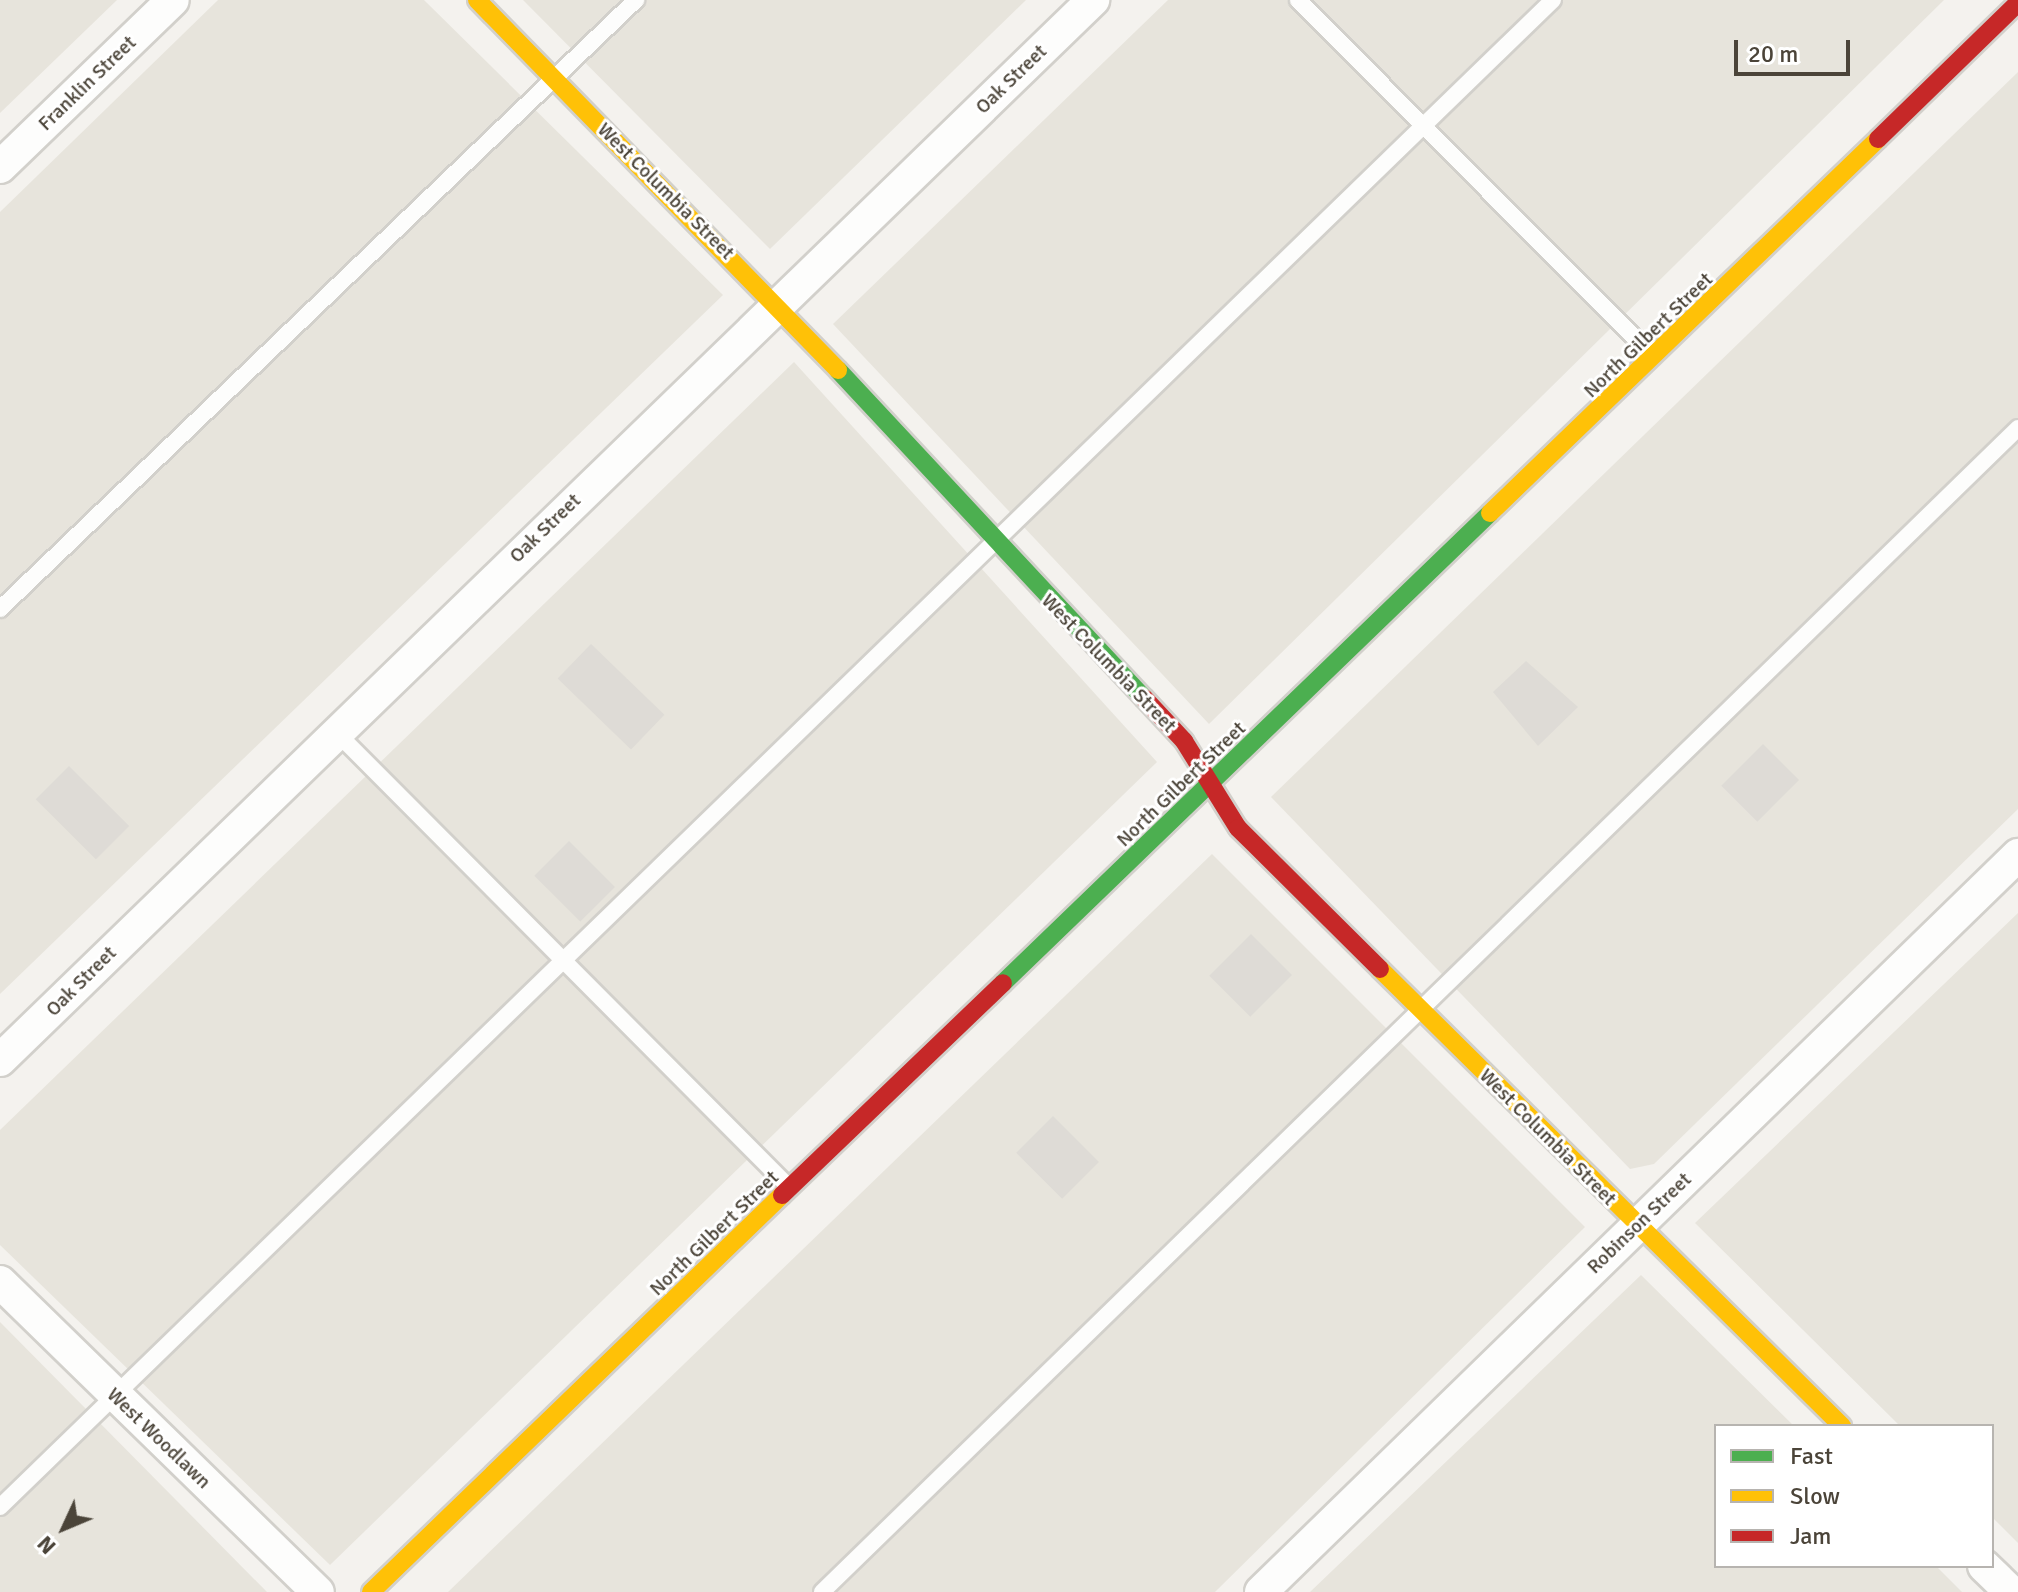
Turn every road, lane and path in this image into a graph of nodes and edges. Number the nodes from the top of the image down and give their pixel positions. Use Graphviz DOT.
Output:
graph roads {
  1 [pos="173,0"];
  2 [pos="477,0"];
  3 [pos="636,0"];
  4 [pos="1093,0"];
  5 [pos="1298,0"];
  6 [pos="1553,0"];
  7 [pos="2018,3"];
  8 [pos="555,79"];
  9 [pos="1424,127"];
  10 [pos="0,167"];
  11 [pos="778,305"];
  12 [pos="1656,359"];
  13 [pos="2018,428"];
  14 [pos="994,542"];
  15 [pos="0,609"];
  16 [pos="334,730"];
  17 [pos="1210,786"];
  18 [pos="2018,855"];
  19 [pos="558,960"];
  20 [pos="1419,1010"];
  21 [pos="0,1060"];
  22 [pos="791,1190"];
  23 [pos="1638,1225"];
  24 [pos="0,1282"];
  25 [pos="115,1395"];
  26 [pos="1840,1424"];
  27 [pos="0,1507"];
  28 [pos="1986,1568"];
  29 [pos="318,1592"];
  30 [pos="371,1592"];
  31 [pos="822,1592"];
  32 [pos="1261,1592"];
  33 [pos="2011,1592"];
  1 -- 10 [label="street, Franklin Street"];
  2 -- 8 [label="street, West Columbia Street"];
  3 -- 8 [label="lane"];
  4 -- 11 [label="street, Oak Street"];
  5 -- 9 [label="lane"];
  6 -- 9 [label="lane"];
  7 -- 12 [label="street, North Gilbert Street"];
  8 -- 11 [label="street, West Columbia Street"];
  8 -- 15 [label="lane"];
  9 -- 12 [label="lane"];
  9 -- 14 [label="lane"];
  11 -- 14 [label="street, West Columbia Street"];
  11 -- 16 [label="street, Oak Street"];
  12 -- 17 [label="street, North Gilbert Street"];
  13 -- 20 [label="lane"];
  14 -- 17 [label="street, West Columbia Street"];
  14 -- 19 [label="lane"];
  16 -- 19 [label="lane"];
  16 -- 21 [label="street, Oak Street"];
  17 -- 20 [label="street, West Columbia Street"];
  17 -- 22 [label="street, North Gilbert Street"];
  18 -- 23 [label="street, Robinson Street"];
  19 -- 22 [label="lane"];
  19 -- 25 [label="lane"];
  20 -- 23 [label="street, West Columbia Street"];
  20 -- 31 [label="lane"];
  22 -- 30 [label="street, North Gilbert Street"];
  23 -- 26 [label="street, West Columbia Street"];
  23 -- 32 [label="street, Robinson Street"];
  24 -- 25 [label="street, West Woodlawn"];
  25 -- 27 [label="lane"];
  25 -- 29 [label="street, West Woodlawn"];
  28 -- 33 [label="street"];
}
